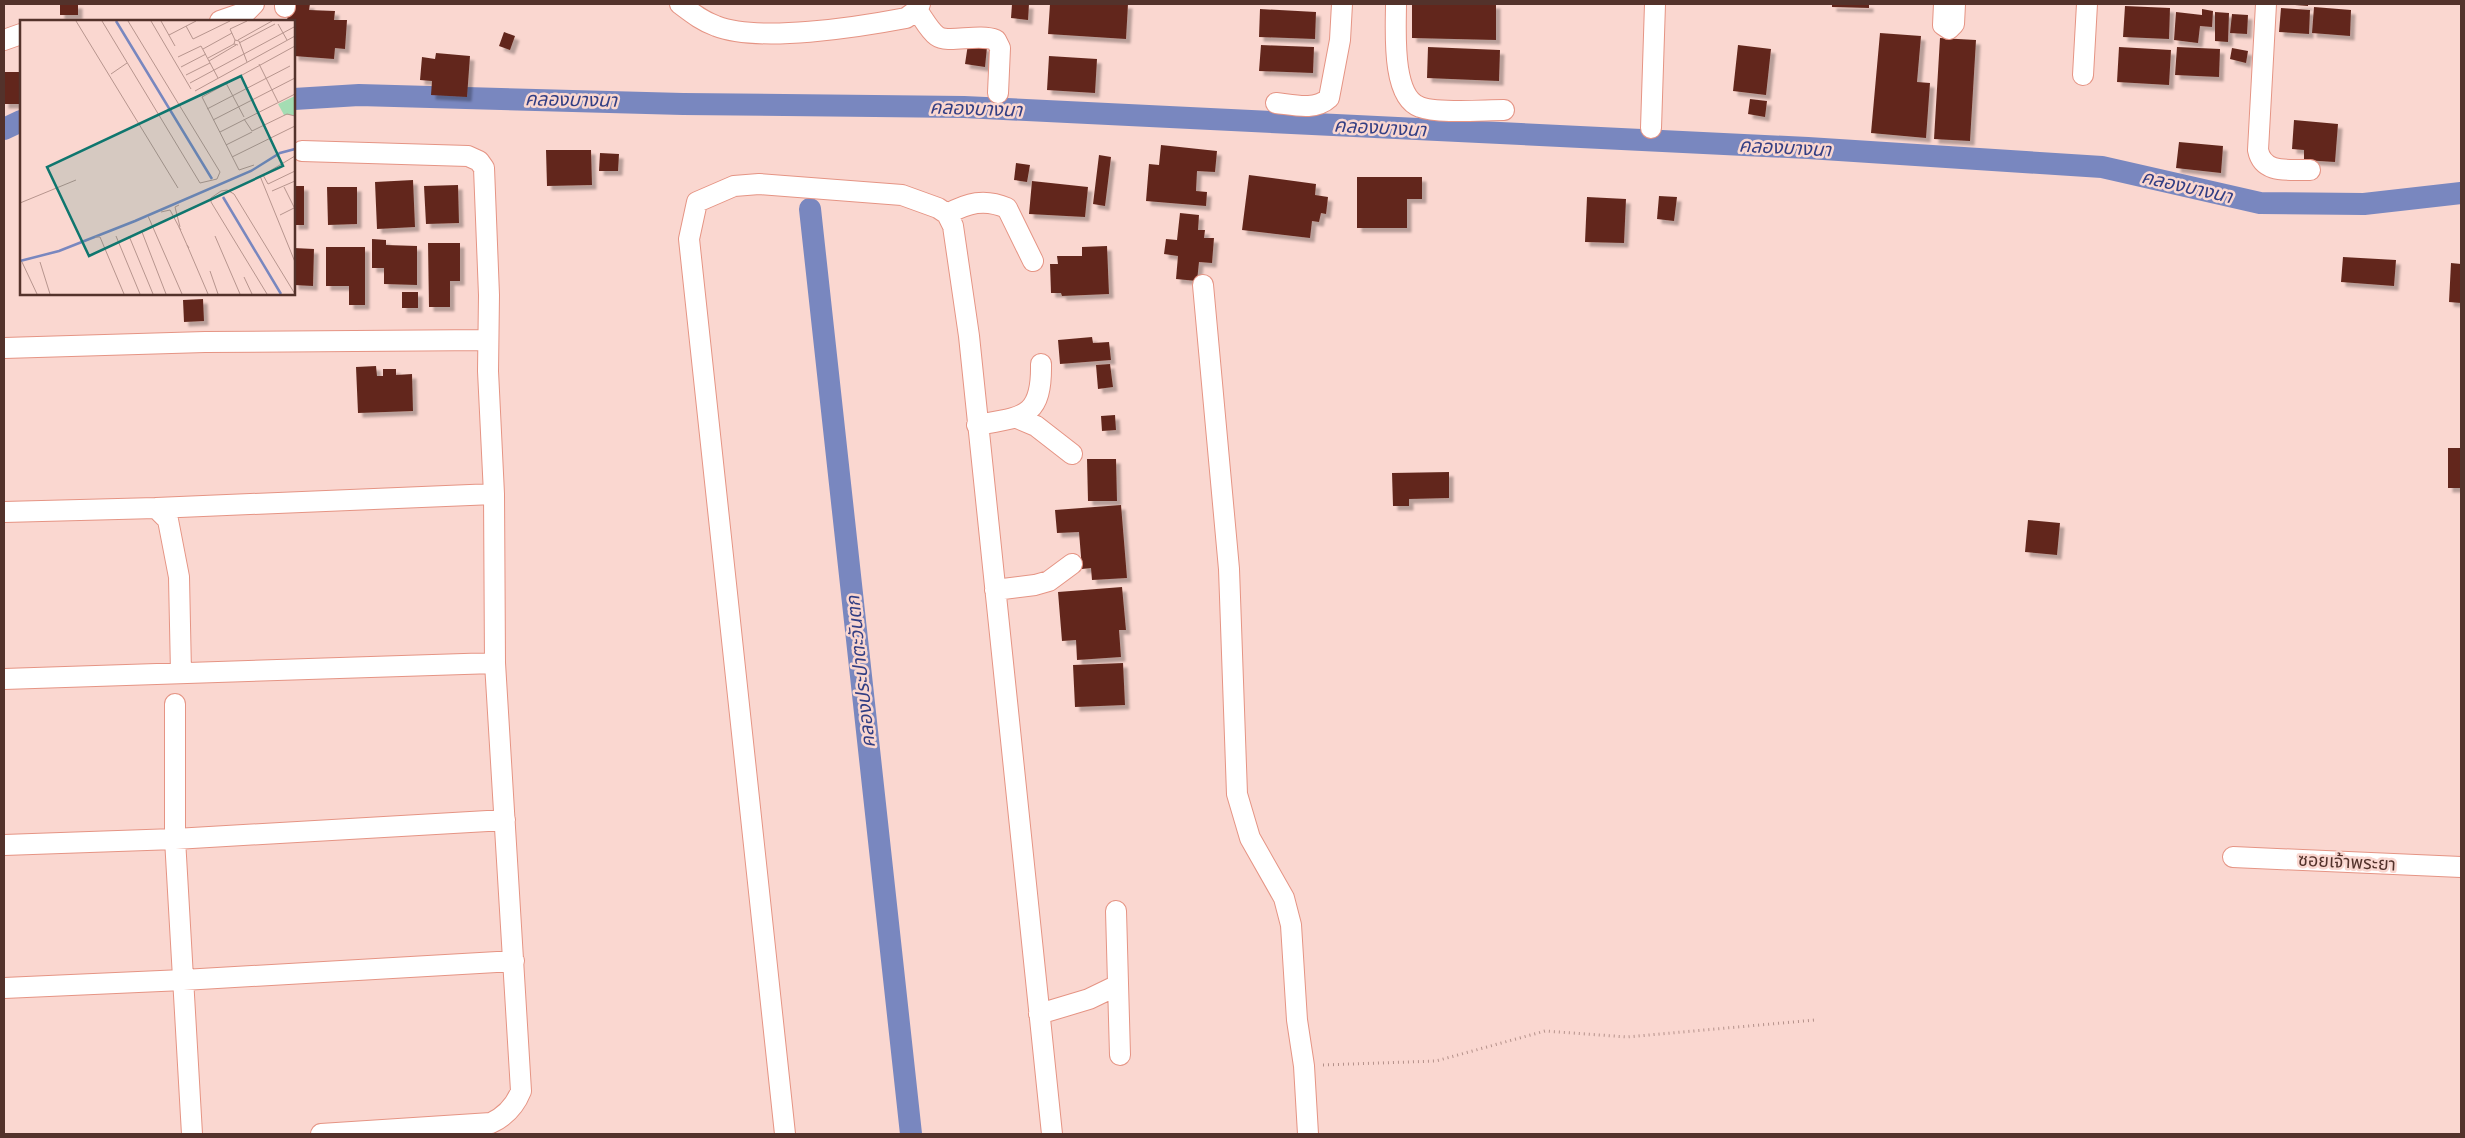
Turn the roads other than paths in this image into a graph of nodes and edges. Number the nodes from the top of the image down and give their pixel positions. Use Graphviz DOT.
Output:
graph roads {
  1 [pos="254,4"];
  2 [pos="680,4"];
  3 [pos="1342,4"];
  4 [pos="1396,4"];
  5 [pos="1655,4"];
  6 [pos="1944,4"];
  7 [pos="1955,4"];
  8 [pos="2087,4"];
  9 [pos="2266,4"];
  10 [pos="919,7"];
  11 [pos="223,20"];
  12 [pos="20,34"];
  13 [pos="4,40"];
  14 [pos="2083,75"];
  15 [pos="998,93"];
  16 [pos="1276,103"];
  17 [pos="1504,110"];
  18 [pos="1651,128"];
  19 [pos="302,151"];
  20 [pos="2310,170"];
  21 [pos="946,214"];
  22 [pos="1034,261"];
  23 [pos="1203,285"];
  24 [pos="488,340"];
  25 [pos="4,348"];
  26 [pos="1041,364"];
  27 [pos="1017,418"];
  28 [pos="977,426"];
  29 [pos="1072,454"];
  30 [pos="494,494"];
  31 [pos="156,508"];
  32 [pos="4,512"];
  33 [pos="1072,564"];
  34 [pos="995,590"];
  35 [pos="495,663"];
  36 [pos="181,673"];
  37 [pos="4,679"];
  38 [pos="175,704"];
  39 [pos="505,820"];
  40 [pos="175,839"];
  41 [pos="4,845"];
  42 [pos="2233,857"];
  43 [pos="2461,867"];
  44 [pos="1116,911"];
  45 [pos="514,961"];
  46 [pos="183,980"];
  47 [pos="1118,985"];
  48 [pos="4,988"];
  49 [pos="1039,1014"];
  50 [pos="1120,1055"];
  51 [pos="192,1134"];
  52 [pos="321,1134"];
  53 [pos="785,1134"];
  54 [pos="1052,1134"];
  55 [pos="1308,1134"];
  1 -- 11 [label="street"];
  2 -- 10 [label="street"];
  3 -- 16 [label="street"];
  4 -- 17 [label="street"];
  5 -- 18 [label="street"];
  6 -- 7 [label="street"];
  8 -- 14 [label="street"];
  9 -- 20 [label="street"];
  10 -- 15 [label="street"];
  12 -- 13 [label="street"];
  19 -- 24 [label="street"];
  21 -- 22 [label="street"];
  21 -- 28 [label="street"];
  21 -- 53 [label="street"];
  23 -- 55 [label="street"];
  24 -- 25 [label="street"];
  24 -- 30 [label="street"];
  26 -- 27 [label="street"];
  27 -- 28 [label="street"];
  27 -- 29 [label="street"];
  28 -- 34 [label="street"];
  30 -- 31 [label="street"];
  30 -- 35 [label="street"];
  31 -- 32 [label="street"];
  31 -- 36 [label="street"];
  33 -- 34 [label="street"];
  34 -- 49 [label="street"];
  35 -- 36 [label="street"];
  35 -- 39 [label="street"];
  36 -- 37 [label="street"];
  38 -- 40 [label="street"];
  39 -- 40 [label="street"];
  39 -- 45 [label="street"];
  40 -- 41 [label="street"];
  40 -- 46 [label="street"];
  42 -- 43 [label="street, ซอยเจ้าพระยา"];
  44 -- 47 [label="street"];
  45 -- 46 [label="street"];
  45 -- 52 [label="street"];
  46 -- 48 [label="street"];
  46 -- 51 [label="street"];
  47 -- 49 [label="street"];
  47 -- 50 [label="street"];
  49 -- 54 [label="street"];
}
